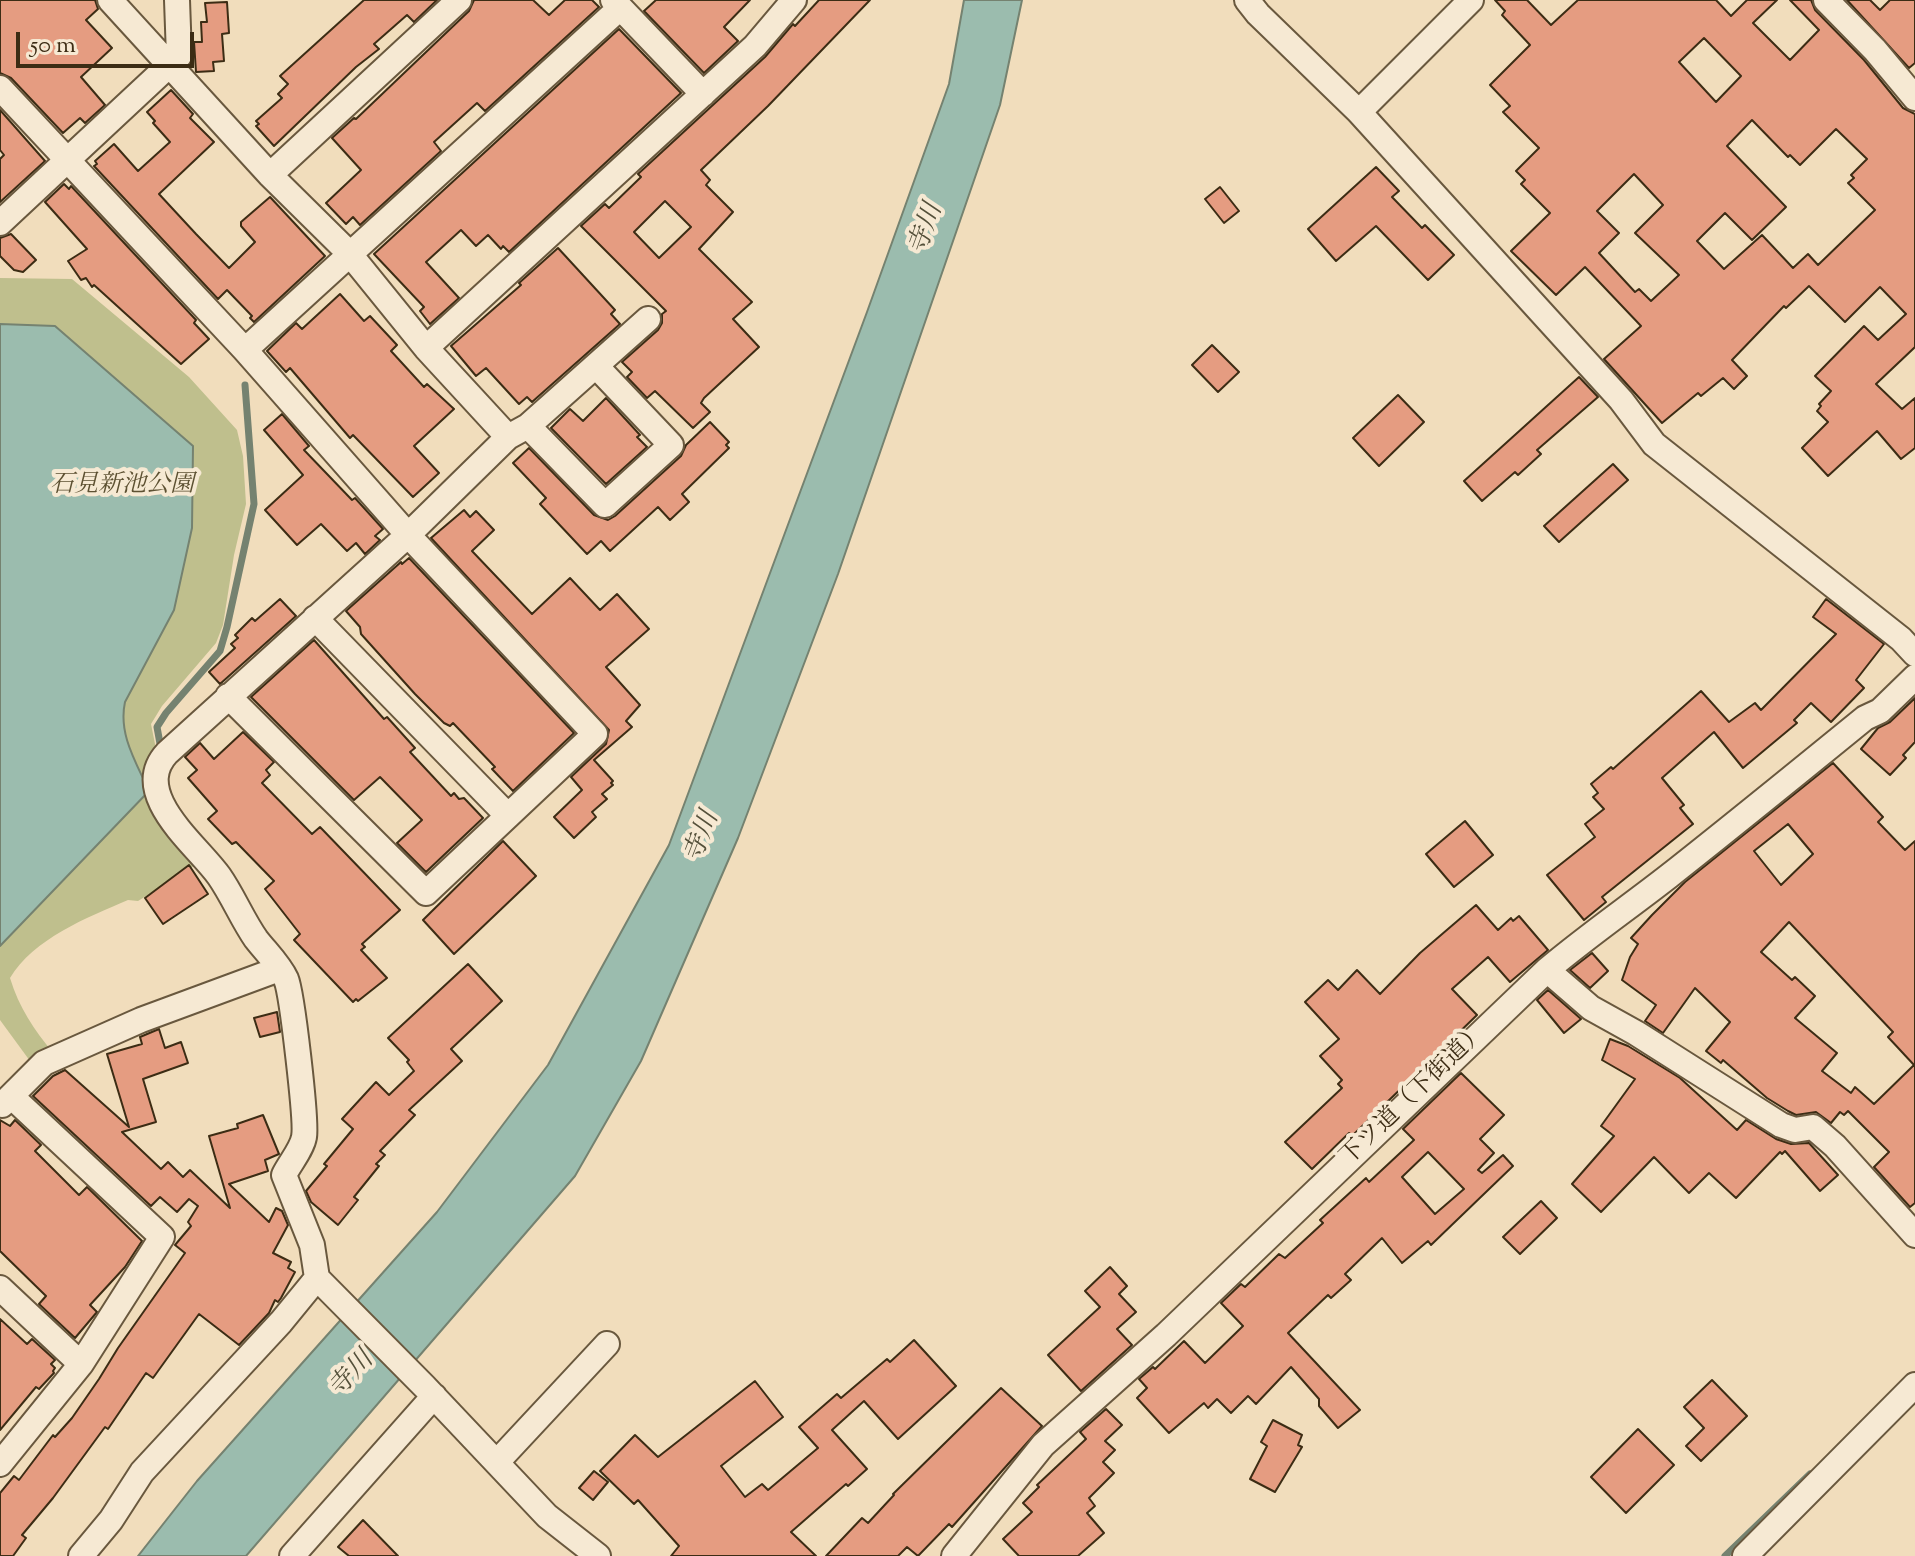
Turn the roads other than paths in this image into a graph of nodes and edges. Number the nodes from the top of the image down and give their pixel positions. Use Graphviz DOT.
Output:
graph roads {
  1 [pos="110,0"];
  2 [pos="177,0"];
  3 [pos="459,0"];
  4 [pos="794,0"];
  5 [pos="1247,0"];
  6 [pos="1471,0"];
  7 [pos="1826,0"];
  8 [pos="616,4"];
  9 [pos="170,66"];
  10 [pos="0,88"];
  11 [pos="703,94"];
  12 [pos="1915,98"];
  13 [pos="1359,112"];
  14 [pos="68,161"];
  15 [pos="270,175"];
  16 [pos="0,223"];
  17 [pos="349,253"];
  18 [pos="648,319"];
  19 [pos="426,348"];
  20 [pos="245,350"];
  21 [pos="596,366"];
  22 [pos="518,431"];
  23 [pos="408,535"];
  24 [pos="315,618"];
  25 [pos="1915,654"];
  26 [pos="1915,677"];
  27 [pos="228,696"];
  28 [pos="508,816"];
  29 [pos="279,969"];
  30 [pos="1547,970"];
  31 [pos="6,1102"];
  32 [pos="1915,1235"];
  33 [pos="317,1278"];
  34 [pos="0,1288"];
  35 [pos="607,1344"];
  36 [pos="81,1364"];
  37 [pos="1915,1385"];
  38 [pos="430,1391"];
  39 [pos="497,1462"];
  40 [pos="0,1464"];
  41 [pos="81,1556"];
  42 [pos="292,1556"];
  43 [pos="598,1556"];
  44 [pos="954,1556"];
  45 [pos="1745,1556"];
  1 -- 9 [label="street"];
  2 -- 9 [label="street"];
  3 -- 15 [label="street"];
  4 -- 11 [label="street"];
  5 -- 13 [label="street"];
  6 -- 13 [label="street"];
  7 -- 12 [label="street"];
  8 -- 11 [label="street"];
  8 -- 17 [label="street"];
  9 -- 14 [label="street"];
  9 -- 15 [label="street"];
  10 -- 14 [label="street"];
  11 -- 19 [label="street"];
  13 -- 25 [label="street"];
  14 -- 16 [label="street"];
  14 -- 20 [label="street"];
  15 -- 17 [label="street"];
  17 -- 19 [label="street"];
  17 -- 20 [label="street"];
  18 -- 21 [label="street"];
  19 -- 22 [label="street"];
  20 -- 23 [label="street"];
  21 -- 22 [label="street"];
  21 -- 22 [label="street"];
  22 -- 23 [label="street"];
  23 -- 24 [label="street"];
  23 -- 28 [label="street"];
  24 -- 27 [label="street"];
  24 -- 28 [label="street"];
  26 -- 30 [label="street, 下ツ道（下街道）"];
  27 -- 28 [label="street"];
  27 -- 29 [label="street"];
  29 -- 31 [label="street"];
  29 -- 33 [label="street"];
  30 -- 32 [label="street"];
  30 -- 44 [label="street, 下ツ道（下街道）"];
  31 -- 36 [label="street"];
  33 -- 38 [label="street"];
  33 -- 41 [label="street"];
  34 -- 36 [label="street"];
  35 -- 39 [label="street"];
  36 -- 40 [label="street"];
  37 -- 45 [label="street"];
  38 -- 39 [label="street"];
  38 -- 42 [label="street"];
  39 -- 43 [label="street"];
}
